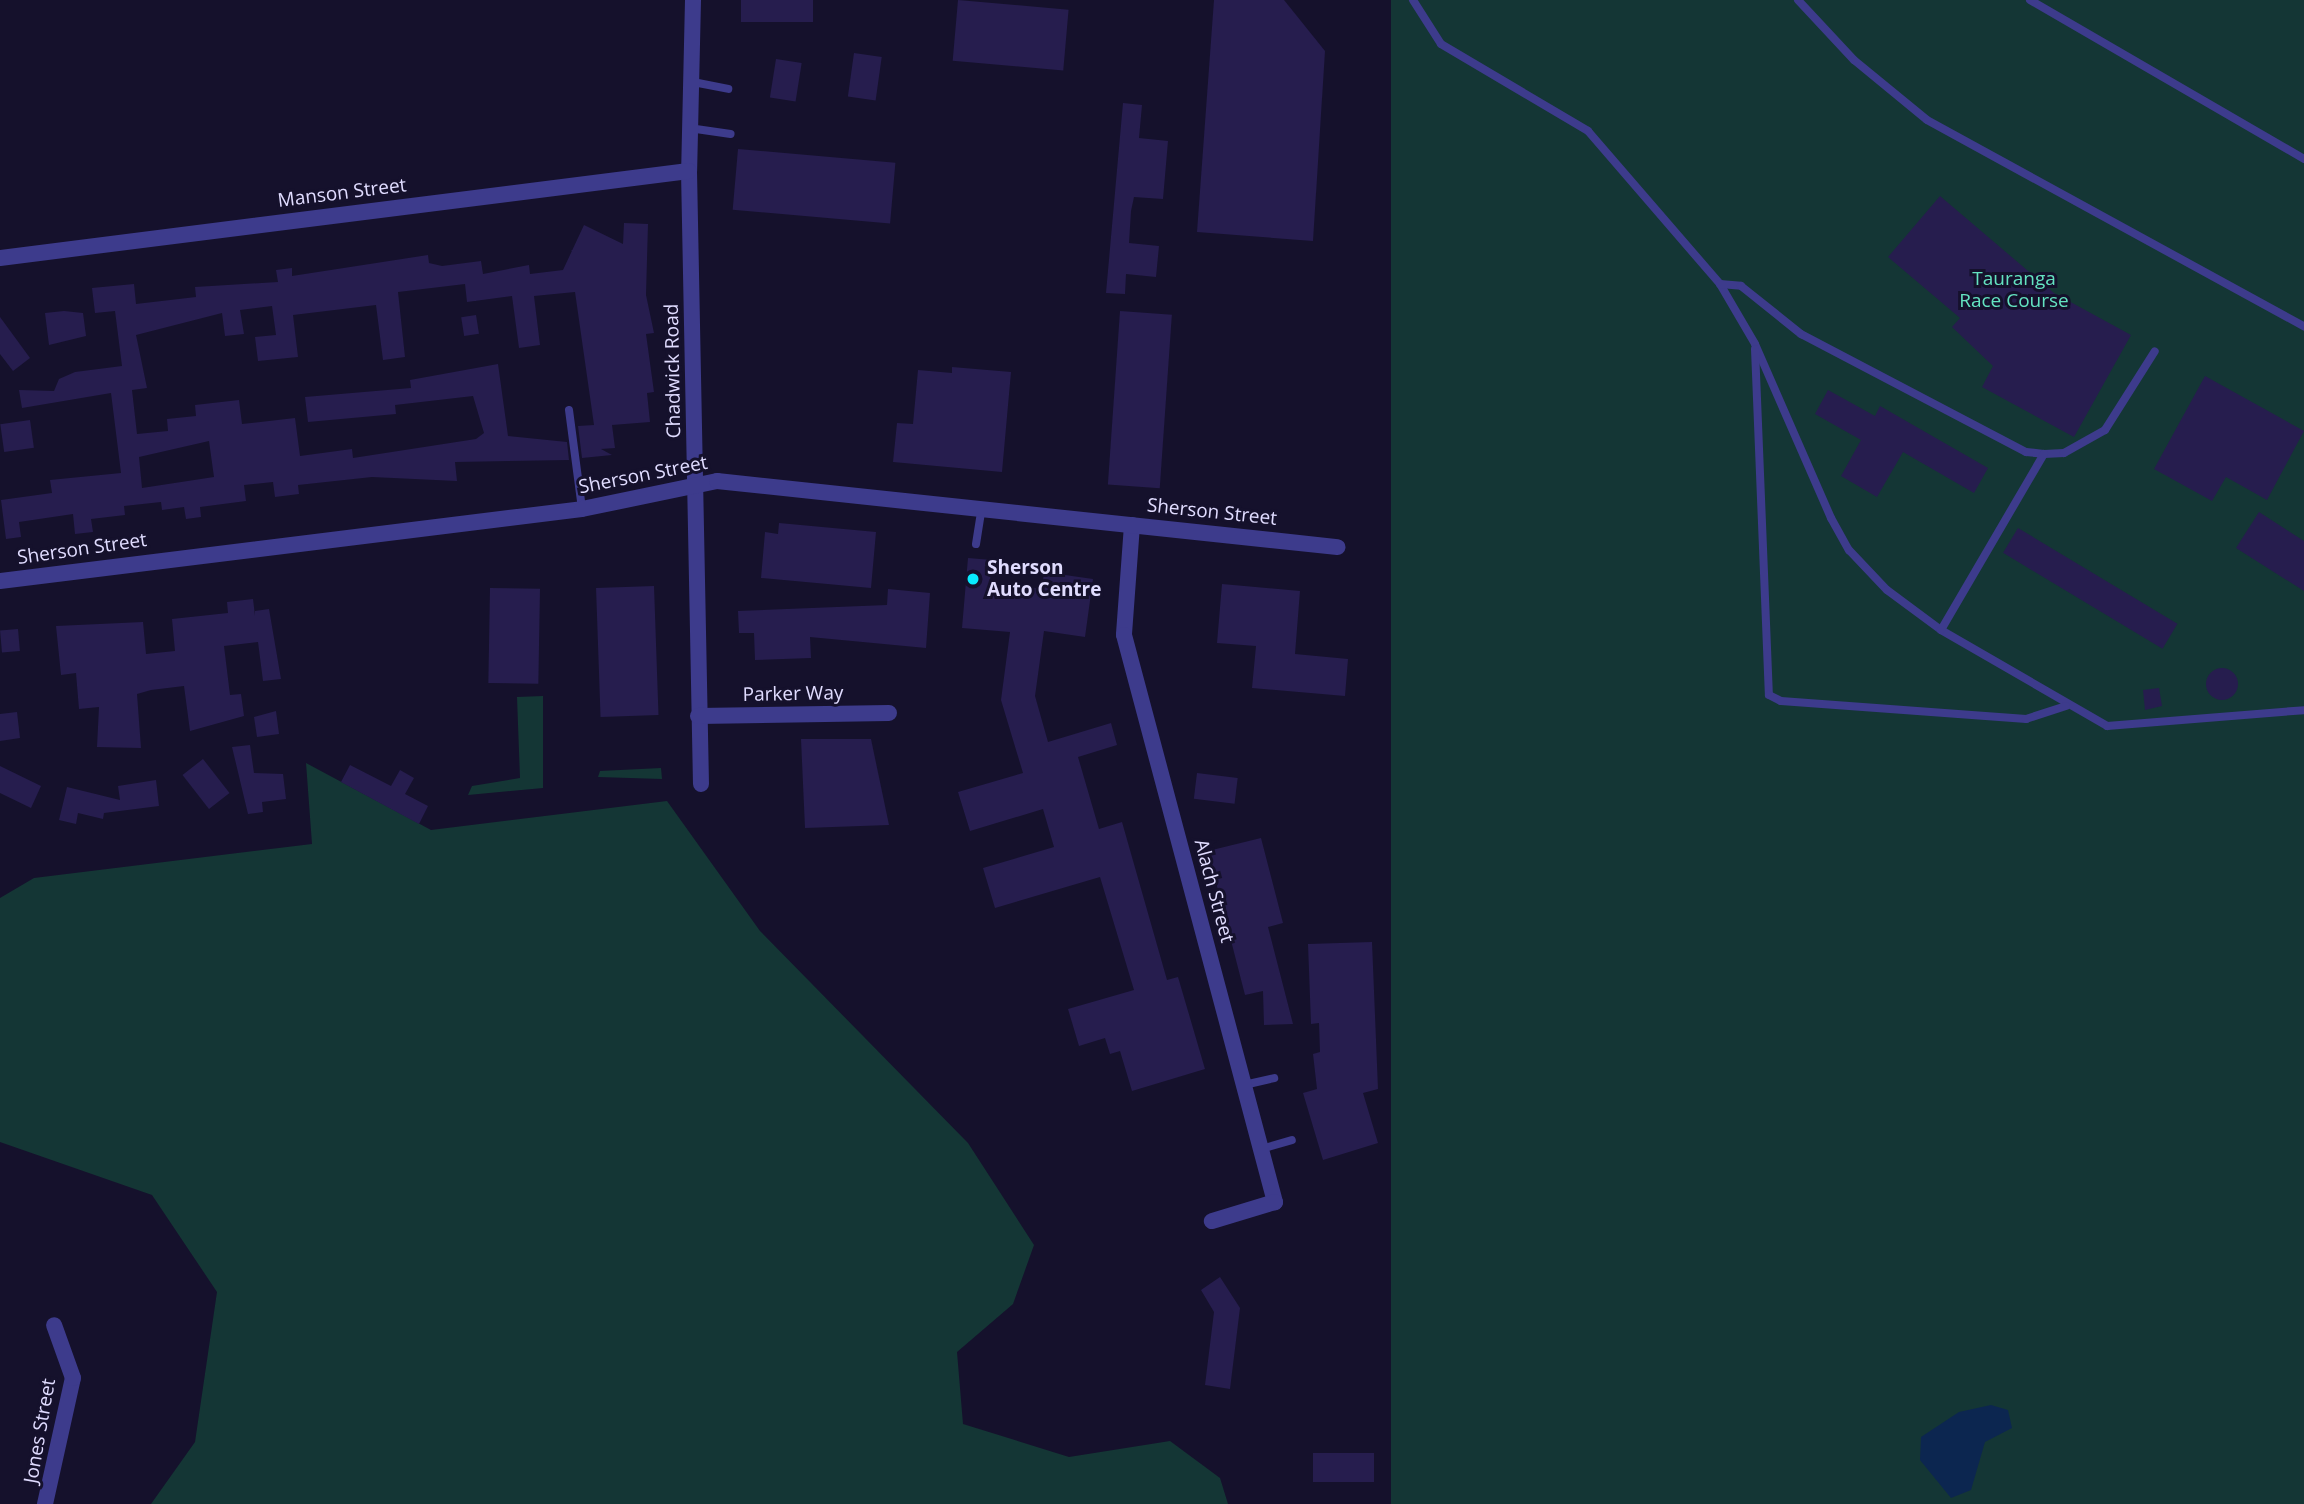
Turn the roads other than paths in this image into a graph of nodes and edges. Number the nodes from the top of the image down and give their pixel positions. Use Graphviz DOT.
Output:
graph roads {
  1 [pos="693,0"];
  2 [pos="1413,0"];
  3 [pos="1798,0"];
  4 [pos="2030,0"];
  5 [pos="693,82"];
  6 [pos="729,89"];
  7 [pos="690,128"];
  8 [pos="731,134"];
  9 [pos="2304,159"];
  10 [pos="689,171"];
  11 [pos="0,258"];
  12 [pos="1720,285"];
  13 [pos="2304,326"];
  14 [pos="1755,344"];
  15 [pos="2155,351"];
  16 [pos="569,410"];
  17 [pos="2043,454"];
  18 [pos="697,488"];
  19 [pos="582,509"];
  20 [pos="981,511"];
  21 [pos="1132,525"];
  22 [pos="976,544"];
  23 [pos="1337,547"];
  24 [pos="0,581"];
  25 [pos="1941,630"];
  26 [pos="2066,706"];
  27 [pos="2304,710"];
  28 [pos="889,713"];
  29 [pos="698,716"];
  30 [pos="701,784"];
  31 [pos="1274,1078"];
  32 [pos="1244,1085"];
  33 [pos="1292,1140"];
  34 [pos="1261,1149"];
  35 [pos="1212,1221"];
  36 [pos="54,1325"];
  37 [pos="45,1504"];
  1 -- 5 [label="street, Chadwick Road"];
  2 -- 12 [label="lane"];
  3 -- 13 [label="lane"];
  4 -- 9 [label="lane"];
  5 -- 6 [label="lane"];
  5 -- 7 [label="street, Chadwick Road"];
  7 -- 8 [label="lane"];
  7 -- 10 [label="street, Chadwick Road"];
  10 -- 11 [label="street, Manson Street"];
  10 -- 18 [label="street, Chadwick Road"];
  12 -- 14 [label="lane"];
  12 -- 17 [label="lane"];
  14 -- 25 [label="lane"];
  14 -- 26 [label="lane"];
  15 -- 17 [label="lane"];
  16 -- 19 [label="lane"];
  17 -- 25 [label="lane"];
  18 -- 19 [label="street, Sherson Street"];
  18 -- 20 [label="street, Sherson Street"];
  18 -- 29 [label="street, Chadwick Road"];
  19 -- 24 [label="street, Sherson Street"];
  20 -- 21 [label="street, Sherson Street"];
  20 -- 22 [label="lane"];
  21 -- 23 [label="street, Sherson Street"];
  21 -- 32 [label="street, Alach Street"];
  25 -- 26 [label="lane"];
  26 -- 27 [label="lane"];
  28 -- 29 [label="street, Parker Way"];
  29 -- 30 [label="street, Chadwick Road"];
  31 -- 32 [label="lane"];
  32 -- 34 [label="street, Alach Street"];
  33 -- 34 [label="lane"];
  34 -- 35 [label="street, Alach Street"];
  36 -- 37 [label="street, Jones Street"];
}
